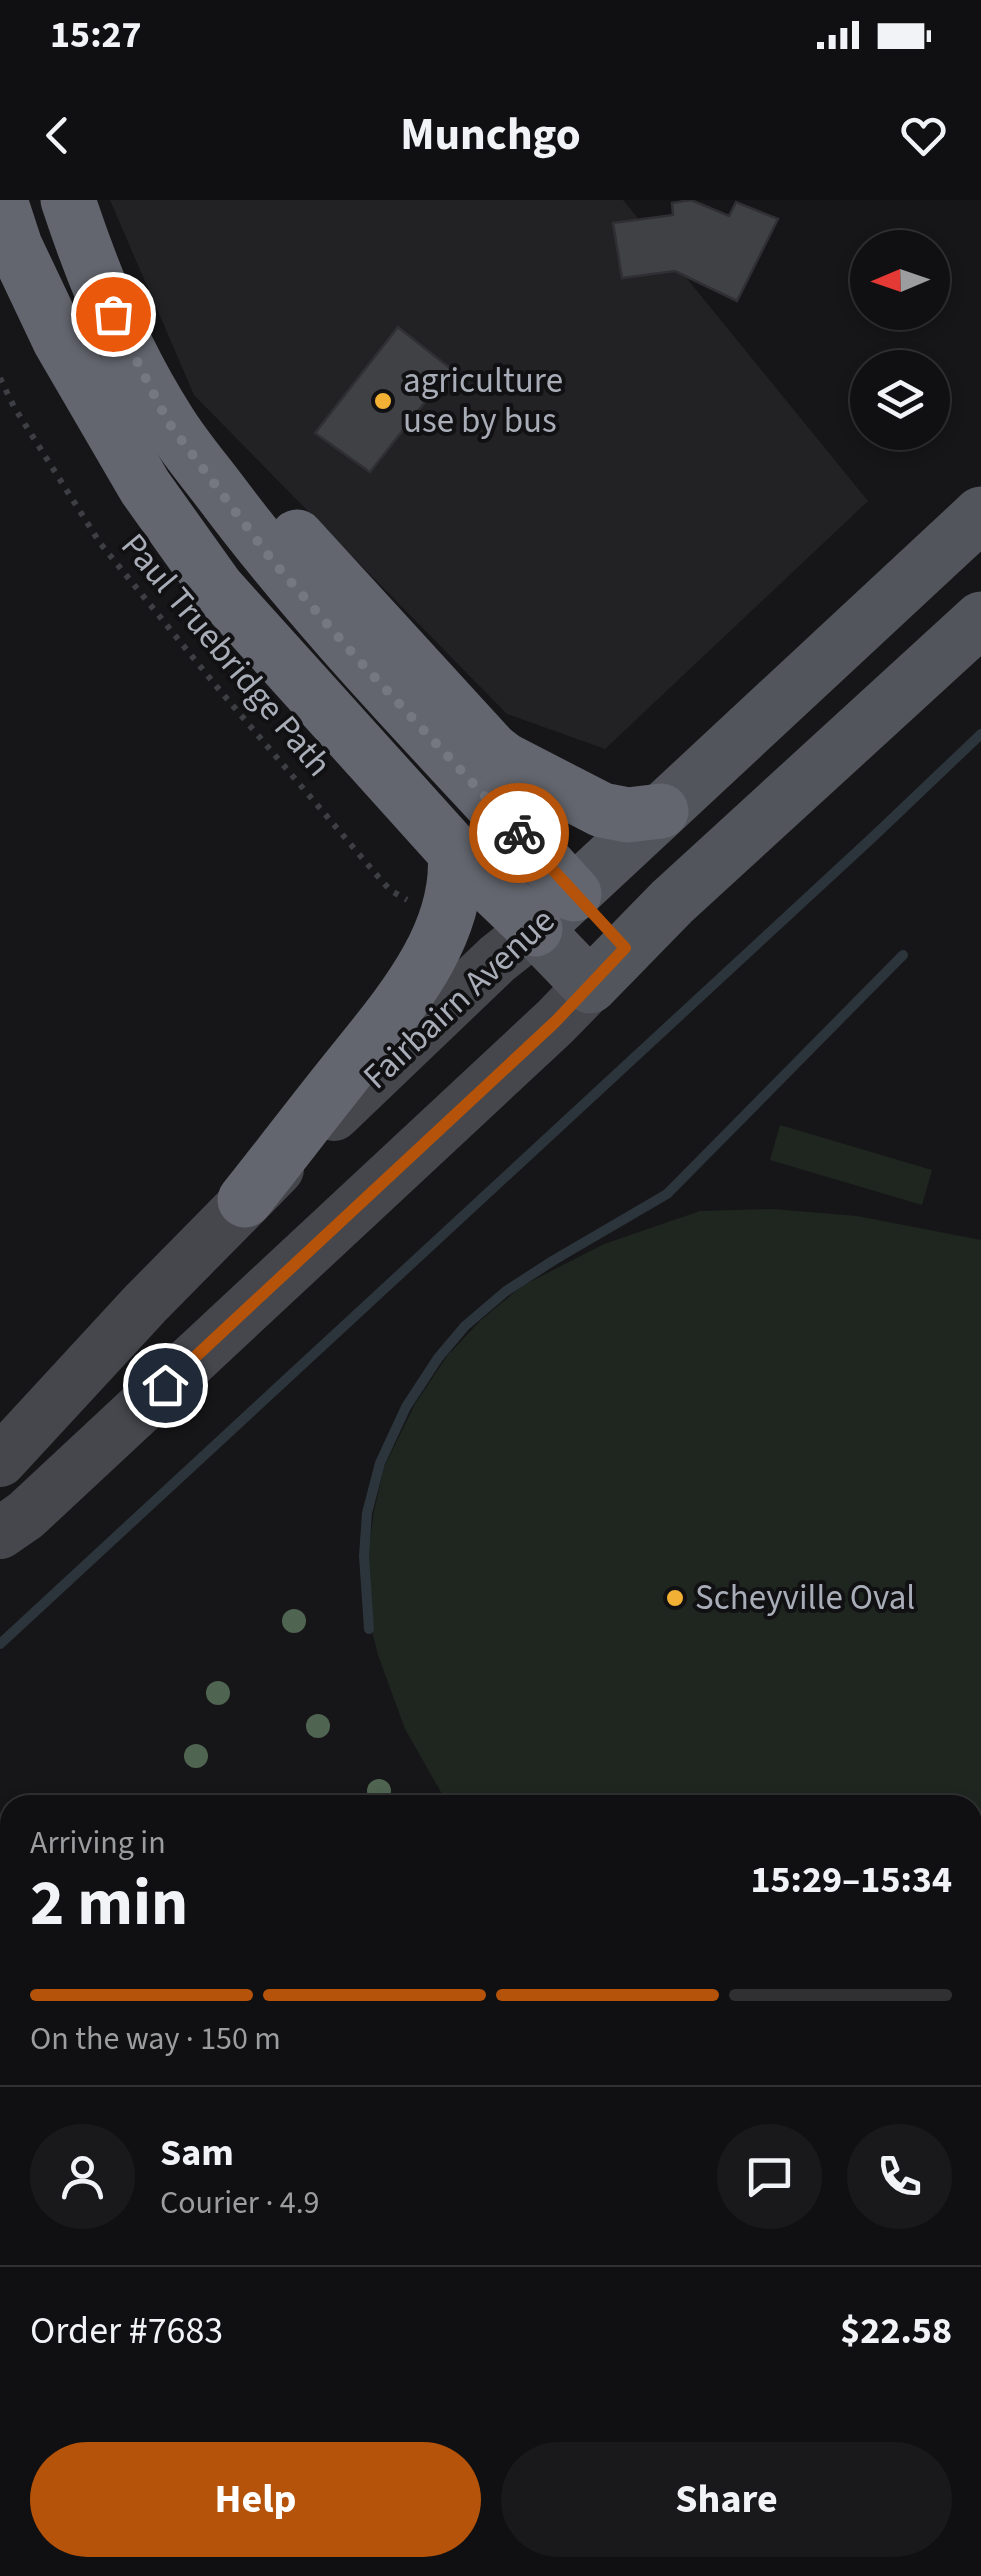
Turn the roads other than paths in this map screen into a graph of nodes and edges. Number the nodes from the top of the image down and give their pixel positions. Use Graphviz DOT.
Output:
graph roads {
  1 [pos="0,200"];
  2 [pos="68,200"];
  3 [pos="168,422"];
  4 [pos="981,514"];
  5 [pos="981,619"];
  6 [pos="661,812"];
  7 [pos="455,852"];
  8 [pos="554,911"];
  9 [pos="607,967"];
  10 [pos="245,1200"];
  11 [pos="0,1461"];
  12 [pos="0,1534"];
  1 -- 7 [label="highway"];
  2 -- 3 [label="highway"];
  3 -- 6 [label="highway"];
  3 -- 8 [label="highway"];
  4 -- 6 [label="main road, Fairbairn Avenue"];
  5 -- 9 [label="main road"];
  6 -- 8 [label="main road, Fairbairn Avenue"];
  7 -- 8 [label="highway"];
  7 -- 10 [label="highway"];
  8 -- 9 [label="main road"];
  8 -- 10 [label="main road, Fairbairn Avenue"];
  9 -- 12 [label="main road"];
  10 -- 11 [label="main road, Fairbairn Avenue"];
}
